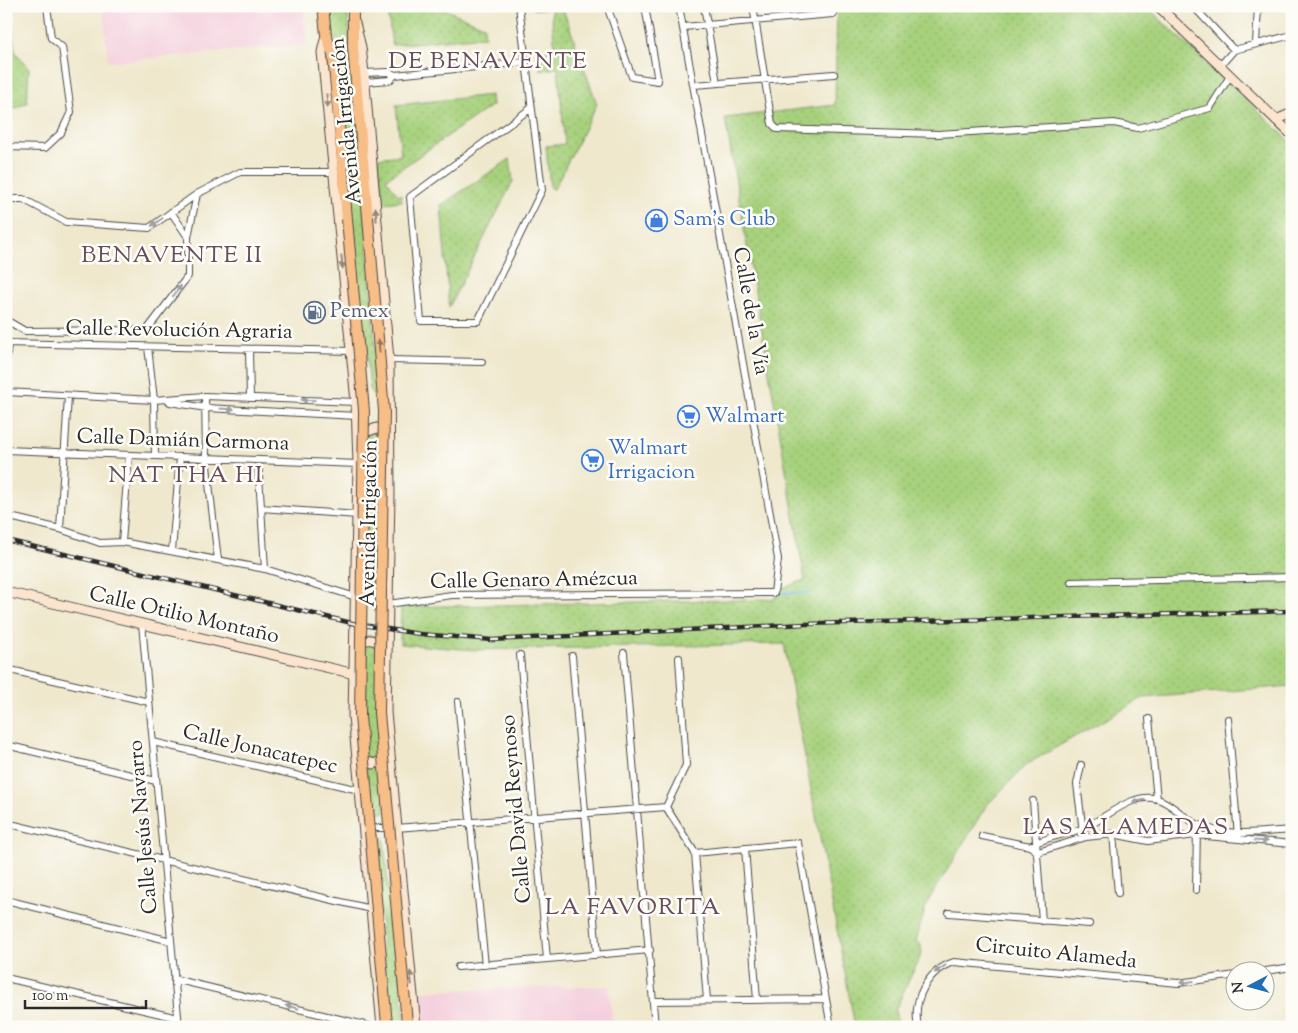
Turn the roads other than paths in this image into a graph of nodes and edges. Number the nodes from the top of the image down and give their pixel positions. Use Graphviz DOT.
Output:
graph roads {
  1 [pos="47,6"];
  2 [pos="323,6"];
  3 [pos="353,6"];
  4 [pos="607,6"];
  5 [pos="645,6"];
  6 [pos="679,6"];
  7 [pos="704,6"];
  8 [pos="753,6"];
  9 [pos="1158,6"];
  10 [pos="1193,6"];
  11 [pos="1258,6"];
  12 [pos="519,7"];
  13 [pos="833,14"];
  14 [pos="355,20"];
  15 [pos="756,21"];
  16 [pos="708,25"];
  17 [pos="683,27"];
  18 [pos="326,35"];
  19 [pos="1292,35"];
  20 [pos="1256,44"];
  21 [pos="1234,50"];
  22 [pos="525,62"];
  23 [pos="1220,66"];
  24 [pos="834,74"];
  25 [pos="1230,76"];
  26 [pos="364,78"];
  27 [pos="765,79"];
  28 [pos="717,83"];
  29 [pos="694,85"];
  30 [pos="530,109"];
  31 [pos="1292,113"];
  32 [pos="1276,120"];
  33 [pos="1292,135"];
  34 [pos="6,147"];
  35 [pos="334,172"];
  36 [pos="197,194"];
  37 [pos="6,199"];
  38 [pos="171,212"];
  39 [pos="188,236"];
  40 [pos="8,322"];
  41 [pos="7,344"];
  42 [pos="148,347"];
  43 [pos="249,349"];
  44 [pos="351,351"];
  45 [pos="389,360"];
  46 [pos="482,362"];
  47 [pos="6,363"];
  48 [pos="6,392"];
  49 [pos="68,396"];
  50 [pos="205,396"];
  51 [pos="250,398"];
  52 [pos="158,400"];
  53 [pos="356,402"];
  54 [pos="206,408"];
  55 [pos="357,416"];
  56 [pos="358,436"];
  57 [pos="390,437"];
  58 [pos="6,450"];
  59 [pos="64,453"];
  60 [pos="129,455"];
  61 [pos="155,456"];
  62 [pos="180,457"];
  63 [pos="206,458"];
  64 [pos="258,460"];
  65 [pos="358,464"];
  66 [pos="261,508"];
  67 [pos="358,515"];
  68 [pos="6,516"];
  69 [pos="60,529"];
  70 [pos="122,542"];
  71 [pos="172,551"];
  72 [pos="218,560"];
  73 [pos="265,569"];
  74 [pos="1292,577"];
  75 [pos="1072,582"];
  76 [pos="6,592"];
  77 [pos="774,593"];
  78 [pos="356,597"];
  79 [pos="388,604"];
  80 [pos="142,624"];
  81 [pos="355,647"];
  82 [pos="386,652"];
  83 [pos="624,653"];
  84 [pos="520,655"];
  85 [pos="572,656"];
  86 [pos="679,658"];
  87 [pos="6,669"];
  88 [pos="355,674"];
  89 [pos="149,702"];
  90 [pos="458,702"];
  91 [pos="1149,719"];
  92 [pos="1228,719"];
  93 [pos="153,742"];
  94 [pos="6,746"];
  95 [pos="356,755"];
  96 [pos="390,756"];
  97 [pos="1081,764"];
  98 [pos="156,780"];
  99 [pos="359,790"];
  100 [pos="1157,799"];
  101 [pos="1033,801"];
  102 [pos="666,807"];
  103 [pos="638,808"];
  104 [pos="586,812"];
  105 [pos="533,816"];
  106 [pos="472,821"];
  107 [pos="6,823"];
  108 [pos="1197,824"];
  109 [pos="363,828"];
  110 [pos="396,828"];
  111 [pos="1082,829"];
  112 [pos="1292,830"];
  113 [pos="1113,834"];
  114 [pos="1196,835"];
  115 [pos="982,836"];
  116 [pos="1086,837"];
  117 [pos="1238,837"];
  118 [pos="1037,841"];
  119 [pos="1292,844"];
  120 [pos="1030,846"];
  121 [pos="745,848"];
  122 [pos="1038,852"];
  123 [pos="695,853"];
  124 [pos="164,861"];
  125 [pos="1196,890"];
  126 [pos="1118,893"];
  127 [pos="6,900"];
  128 [pos="371,909"];
  129 [pos="949,913"];
  130 [pos="1042,921"];
  131 [pos="1089,924"];
  132 [pos="171,941"];
  133 [pos="650,950"];
  134 [pos="597,955"];
  135 [pos="547,959"];
  136 [pos="485,964"];
  137 [pos="458,967"];
  138 [pos="1292,967"];
  139 [pos="1276,969"];
  140 [pos="1226,976"];
  141 [pos="6,978"];
  142 [pos="174,979"];
  143 [pos="826,999"];
  144 [pos="707,1000"];
  145 [pos="756,1000"];
  146 [pos="654,1001"];
  147 [pos="178,1018"];
  148 [pos="385,1026"];
  149 [pos="410,1026"];
  150 [pos="179,1027"];
  151 [pos="373,1027"];
  152 [pos="655,1027"];
  153 [pos="831,1027"];
  154 [pos="918,1027"];
  1 -- 34 [label="street"];
  2 -- 18 [label="main road, Avenida Irrigación"];
  3 -- 14 [label="main road, Avenida Irrigación"];
  4 -- 5 [label="street"];
  6 -- 17 [label="street, Calle de la Vía"];
  7 -- 16 [label="street"];
  8 -- 15 [label="street"];
  9 -- 23 [label="street"];
  10 -- 21 [label="street"];
  11 -- 20 [label="street"];
  12 -- 22 [label="street"];
  13 -- 15 [label="street"];
  14 -- 26 [label="street, Avenida Irrigación"];
  149 -- 14 [label="main road, Avenida Irrigación, one-way, bridge"];
  15 -- 16 [label="street"];
  15 -- 27 [label="street"];
  16 -- 17 [label="street"];
  16 -- 28 [label="street"];
  17 -- 29 [label="street, Calle de la Vía"];
  18 -- 35 [label="street, Avenida Irrigación, one-way"];
  18 -- 148 [label="main road, Avenida Irrigación, bridge"];
  19 -- 20 [label="street"];
  20 -- 21 [label="street"];
  21 -- 23 [label="street"];
  22 -- 26 [label="street"];
  22 -- 30 [label="street"];
  23 -- 25 [label="street"];
  24 -- 27 [label="street"];
  25 -- 27 [label="street"];
  25 -- 32 [label="street"];
  45 -- 26 [label="street, Avenida Irrigación, one-way"];
  27 -- 28 [label="street"];
  28 -- 29 [label="street"];
  29 -- 77 [label="street, Calle de la Vía"];
  30 -- 30 [label="street"];
  31 -- 32 [label="street"];
  32 -- 33 [label="street"];
  35 -- 36 [label="street"];
  35 -- 44 [label="street, Avenida Irrigación, one-way"];
  36 -- 38 [label="street"];
  36 -- 39 [label="street"];
  38 -- 37 [label="street, one-way"];
  38 -- 39 [label="street"];
  40 -- 39 [label="street, one-way"];
  41 -- 42 [label="street, Calle Revolución Agraria"];
  41 -- 47 [label="street"];
  42 -- 43 [label="street, Calle Revolución Agraria"];
  42 -- 52 [label="street"];
  43 -- 44 [label="street, Calle Revolución Agraria"];
  43 -- 51 [label="street"];
  44 -- 53 [label="street, Avenida Irrigación"];
  45 -- 46 [label="street"];
  45 -- 57 [label="street, Avenida Irrigación"];
  48 -- 49 [label="street"];
  49 -- 52 [label="street"];
  49 -- 59 [label="street"];
  50 -- 51 [label="street"];
  50 -- 52 [label="street"];
  50 -- 54 [label="street"];
  53 -- 51 [label="street, one-way"];
  52 -- 54 [label="street"];
  52 -- 61 [label="street"];
  53 -- 55 [label="street, Avenida Irrigación"];
  54 -- 55 [label="street, one-way"];
  54 -- 63 [label="street"];
  55 -- 56 [label="street, Avenida Irrigación"];
  56 -- 57 [label="street"];
  56 -- 65 [label="street, Avenida Irrigación"];
  57 -- 79 [label="street, Avenida Irrigación"];
  58 -- 59 [label="street, Calle Damián Carmona"];
  59 -- 60 [label="street, Calle Damián Carmona"];
  59 -- 69 [label="street"];
  60 -- 61 [label="street, Calle Damián Carmona"];
  60 -- 70 [label="street"];
  61 -- 62 [label="street, Calle Damián Carmona"];
  62 -- 63 [label="street, Calle Damián Carmona"];
  62 -- 71 [label="street"];
  63 -- 64 [label="street, Calle Damián Carmona"];
  63 -- 72 [label="street"];
  64 -- 65 [label="street, Calle Damián Carmona"];
  64 -- 66 [label="street"];
  65 -- 67 [label="street, Avenida Irrigación"];
  66 -- 67 [label="street"];
  66 -- 73 [label="street"];
  67 -- 78 [label="street, Avenida Irrigación"];
  68 -- 69 [label="street, Calle Genaro Amézcua"];
  69 -- 70 [label="street, Calle Genaro Amézcua"];
  70 -- 71 [label="street, Calle Genaro Amézcua"];
  71 -- 72 [label="street, Calle Genaro Amézcua"];
  72 -- 73 [label="street, Calle Genaro Amézcua"];
  73 -- 78 [label="street, Calle Genaro Amézcua"];
  74 -- 75 [label="street"];
  76 -- 80 [label="street, Calle Otilio Montaño"];
  77 -- 79 [label="street, Calle Genaro Amézcua"];
  78 -- 79 [label="street, Calle Genaro Amézcua"];
  78 -- 81 [label="street, Avenida Irrigación"];
  79 -- 82 [label="street, Avenida Irrigación"];
  80 -- 88 [label="street, Calle Otilio Montaño"];
  80 -- 89 [label="street, Calle Jesús Navarro"];
  81 -- 82 [label="street"];
  81 -- 88 [label="street, Avenida Irrigación"];
  82 -- 96 [label="street, Avenida Irrigación"];
  83 -- 103 [label="street"];
  84 -- 105 [label="street, Calle David Reynoso"];
  85 -- 104 [label="street"];
  86 -- 102 [label="street"];
  87 -- 89 [label="street"];
  88 -- 95 [label="street, Avenida Irrigación"];
  89 -- 93 [label="street, Calle Jesús Navarro"];
  90 -- 106 [label="street"];
  91 -- 100 [label="street"];
  92 -- 117 [label="street"];
  93 -- 98 [label="street, Calle Jesús Navarro"];
  93 -- 99 [label="street, Calle Jonacatepec"];
  94 -- 98 [label="street"];
  95 -- 96 [label="street"];
  95 -- 99 [label="street, Avenida Irrigación"];
  96 -- 110 [label="street, Avenida Irrigación"];
  97 -- 111 [label="street"];
  98 -- 124 [label="street, Calle Jesús Navarro"];
  99 -- 109 [label="street, Avenida Irrigación"];
  100 -- 108 [label="street"];
  100 -- 111 [label="street, one-way"];
  101 -- 118 [label="street"];
  102 -- 103 [label="street"];
  102 -- 123 [label="street"];
  103 -- 104 [label="street"];
  103 -- 133 [label="street"];
  104 -- 105 [label="street"];
  104 -- 134 [label="street"];
  105 -- 106 [label="street"];
  105 -- 135 [label="street, Calle David Reynoso"];
  106 -- 110 [label="street"];
  106 -- 136 [label="street"];
  107 -- 124 [label="street"];
  108 -- 114 [label="street"];
  108 -- 117 [label="street"];
  109 -- 110 [label="street"];
  109 -- 128 [label="street, Avenida Irrigación"];
  149 -- 110 [label="street, Avenida Irrigación, one-way"];
  111 -- 116 [label="street"];
  111 -- 118 [label="street"];
  112 -- 117 [label="street"];
  113 -- 114 [label="street"];
  113 -- 116 [label="street"];
  113 -- 126 [label="street"];
  114 -- 117 [label="street"];
  114 -- 125 [label="street"];
  115 -- 120 [label="street"];
  116 -- 122 [label="street"];
  117 -- 119 [label="street, one-way"];
  118 -- 120 [label="street"];
  118 -- 122 [label="street"];
  120 -- 122 [label="street"];
  121 -- 123 [label="street"];
  121 -- 143 [label="street"];
  121 -- 145 [label="street"];
  122 -- 130 [label="street"];
  123 -- 144 [label="street"];
  124 -- 128 [label="street"];
  124 -- 132 [label="street, Calle Jesús Navarro"];
  127 -- 132 [label="street"];
  128 -- 148 [label="street, Avenida Irrigación"];
  129 -- 130 [label="street"];
  130 -- 131 [label="street"];
  132 -- 142 [label="street, Calle Jesús Navarro"];
  133 -- 134 [label="street"];
  133 -- 146 [label="street"];
  134 -- 135 [label="street"];
  135 -- 136 [label="street"];
  136 -- 137 [label="street"];
  138 -- 139 [label="street"];
  140 -- 154 [label="street, Circuito Alameda, one-way"];
  141 -- 147 [label="street"];
  142 -- 147 [label="street, Calle Jesús Navarro"];
  151 -- 142 [label="street, one-way"];
  143 -- 145 [label="street"];
  143 -- 153 [label="street"];
  144 -- 145 [label="street"];
  144 -- 146 [label="street"];
  146 -- 152 [label="street"];
  147 -- 150 [label="street, Calle Jesús Navarro"];
}
